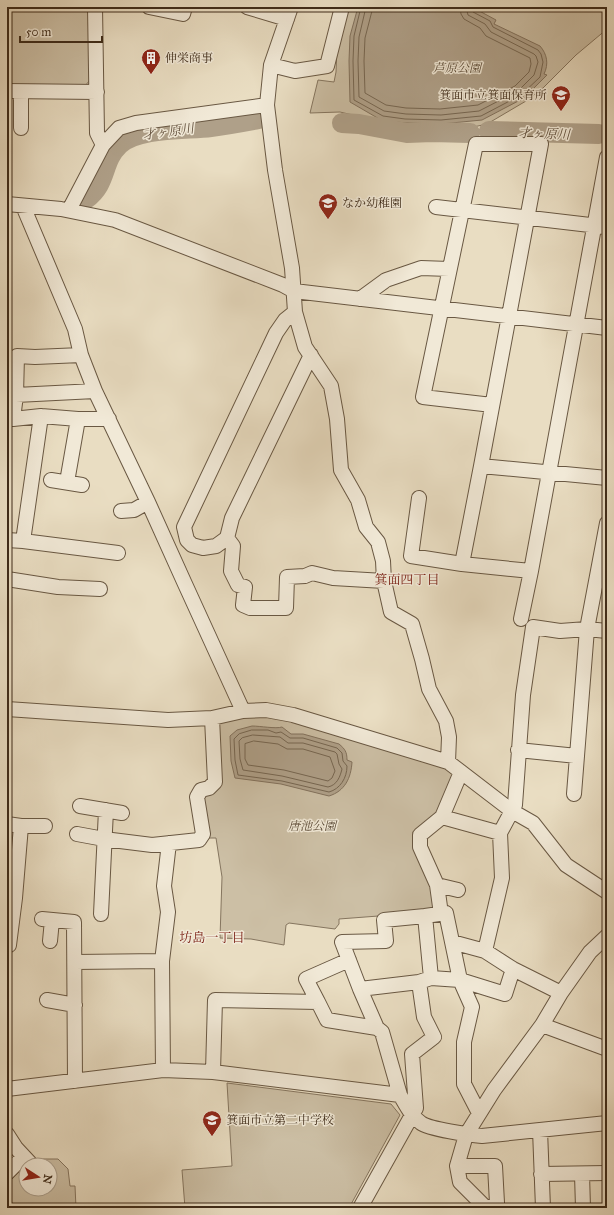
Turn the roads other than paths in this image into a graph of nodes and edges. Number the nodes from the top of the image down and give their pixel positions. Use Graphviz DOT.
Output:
graph roads {
  1 [pos="95,7"];
  2 [pos="149,7"];
  3 [pos="185,7"];
  4 [pos="247,7"];
  5 [pos="342,7"];
  6 [pos="289,13"];
  7 [pos="271,65"];
  8 [pos="14,92"];
  9 [pos="97,92"];
  10 [pos="267,104"];
  11 [pos="21,128"];
  12 [pos="103,145"];
  13 [pos="607,157"];
  14 [pos="7,204"];
  15 [pos="23,206"];
  16 [pos="436,207"];
  17 [pos="69,210"];
  18 [pos="462,210"];
  19 [pos="527,217"];
  20 [pos="601,226"];
  21 [pos="449,269"];
  22 [pos="294,291"];
  23 [pos="360,299"];
  24 [pos="441,308"];
  25 [pos="295,312"];
  26 [pos="509,317"];
  27 [pos="577,325"];
  28 [pos="607,328"];
  29 [pos="81,355"];
  30 [pos="311,355"];
  31 [pos="95,391"];
  32 [pos="16,395"];
  33 [pos="492,405"];
  34 [pos="41,416"];
  35 [pos="78,419"];
  36 [pos="109,419"];
  37 [pos="481,466"];
  38 [pos="548,472"];
  39 [pos="607,478"];
  40 [pos="51,480"];
  41 [pos="67,482"];
  42 [pos="82,486"];
  43 [pos="419,498"];
  44 [pos="148,502"];
  45 [pos="121,511"];
  46 [pos="607,523"];
  47 [pos="227,538"];
  48 [pos="7,540"];
  49 [pos="23,541"];
  50 [pos="118,553"];
  51 [pos="462,564"];
  52 [pos="531,571"];
  53 [pos="7,578"];
  54 [pos="384,581"];
  55 [pos="100,589"];
  56 [pos="521,619"];
  57 [pos="587,629"];
  58 [pos="607,631"];
  59 [pos="7,709"];
  60 [pos="243,710"];
  61 [pos="212,718"];
  62 [pos="518,750"];
  63 [pos="577,756"];
  64 [pos="448,762"];
  65 [pos="461,772"];
  66 [pos="574,794"];
  67 [pos="80,806"];
  68 [pos="106,810"];
  69 [pos="512,811"];
  70 [pos="122,813"];
  71 [pos="442,817"];
  72 [pos="14,825"];
  73 [pos="45,826"];
  74 [pos="500,833"];
  75 [pos="77,834"];
  76 [pos="104,839"];
  77 [pos="169,843"];
  78 [pos="437,885"];
  79 [pos="458,890"];
  80 [pos="607,892"];
  81 [pos="11,893"];
  82 [pos="101,914"];
  83 [pos="440,914"];
  84 [pos="425,916"];
  85 [pos="607,936"];
  86 [pos="50,941"];
  87 [pos="452,942"];
  88 [pos="7,946"];
  89 [pos="484,950"];
  90 [pos="349,960"];
  91 [pos="162,961"];
  92 [pos="75,962"];
  93 [pos="513,969"];
  94 [pos="425,980"];
  95 [pos="460,980"];
  96 [pos="360,989"];
  97 [pos="561,993"];
  98 [pos="47,1000"];
  99 [pos="318,1002"];
  100 [pos="75,1005"];
  101 [pos="542,1025"];
  102 [pos="377,1028"];
  103 [pos="607,1050"];
  104 [pos="163,1070"];
  105 [pos="213,1072"];
  106 [pos="75,1081"];
  107 [pos="7,1089"];
  108 [pos="400,1095"];
  109 [pos="479,1114"];
  110 [pos="412,1116"];
  111 [pos="607,1123"];
  112 [pos="540,1130"];
  113 [pos="7,1134"];
  114 [pos="466,1135"];
  115 [pos="457,1166"];
  116 [pos="7,1173"];
  117 [pos="607,1173"];
  118 [pos="541,1174"];
  119 [pos="582,1174"];
  120 [pos="360,1208"];
  121 [pos="486,1208"];
  122 [pos="490,1208"];
  123 [pos="543,1208"];
  124 [pos="583,1208"];
  1 -- 9 [label="street"];
  2 -- 3 [label="street"];
  4 -- 6 [label="street"];
  5 -- 7 [label="street"];
  6 -- 7 [label="street"];
  7 -- 10 [label="street"];
  8 -- 9 [label="street"];
  8 -- 11 [label="street"];
  9 -- 12 [label="street"];
  10 -- 12 [label="street"];
  10 -- 22 [label="street"];
  12 -- 17 [label="street"];
  13 -- 20 [label="street"];
  14 -- 15 [label="street"];
  15 -- 17 [label="street"];
  15 -- 29 [label="street"];
  16 -- 18 [label="street"];
  17 -- 22 [label="street"];
  18 -- 19 [label="street"];
  18 -- 19 [label="street"];
  18 -- 21 [label="street"];
  19 -- 20 [label="street"];
  19 -- 26 [label="street"];
  20 -- 27 [label="street"];
  21 -- 23 [label="street"];
  21 -- 24 [label="street"];
  22 -- 23 [label="street"];
  22 -- 25 [label="street"];
  23 -- 24 [label="street"];
  24 -- 26 [label="street"];
  24 -- 33 [label="street"];
  25 -- 30 [label="street"];
  25 -- 47 [label="street"];
  26 -- 27 [label="street"];
  26 -- 33 [label="street"];
  27 -- 28 [label="street"];
  27 -- 38 [label="street"];
  29 -- 31 [label="street"];
  29 -- 32 [label="street"];
  30 -- 47 [label="street"];
  30 -- 54 [label="street"];
  31 -- 32 [label="street"];
  31 -- 36 [label="street"];
  32 -- 34 [label="street"];
  33 -- 37 [label="street"];
  34 -- 35 [label="street"];
  34 -- 49 [label="street"];
  35 -- 36 [label="street"];
  35 -- 41 [label="street"];
  36 -- 44 [label="street"];
  37 -- 38 [label="street"];
  37 -- 51 [label="street"];
  38 -- 39 [label="street"];
  38 -- 52 [label="street"];
  40 -- 41 [label="street"];
  41 -- 42 [label="street"];
  43 -- 51 [label="street"];
  44 -- 45 [label="street"];
  44 -- 60 [label="street"];
  46 -- 57 [label="street"];
  47 -- 54 [label="street"];
  48 -- 49 [label="street"];
  49 -- 50 [label="street"];
  51 -- 52 [label="street"];
  52 -- 56 [label="street"];
  53 -- 55 [label="street"];
  54 -- 64 [label="street"];
  57 -- 58 [label="street"];
  57 -- 62 [label="street"];
  57 -- 63 [label="street"];
  59 -- 61 [label="street"];
  60 -- 61 [label="street"];
  60 -- 64 [label="street"];
  61 -- 77 [label="street"];
  62 -- 63 [label="street"];
  62 -- 69 [label="street"];
  63 -- 66 [label="street"];
  64 -- 65 [label="street"];
  65 -- 69 [label="street"];
  65 -- 71 [label="street"];
  67 -- 68 [label="street"];
  68 -- 70 [label="street"];
  68 -- 76 [label="street"];
  69 -- 74 [label="street"];
  69 -- 80 [label="street"];
  71 -- 74 [label="street"];
  71 -- 78 [label="street"];
  72 -- 73 [label="street"];
  72 -- 81 [label="street"];
  74 -- 89 [label="street"];
  75 -- 76 [label="street"];
  76 -- 77 [label="street"];
  76 -- 82 [label="street"];
  77 -- 91 [label="street"];
  78 -- 79 [label="street"];
  78 -- 83 [label="street"];
  81 -- 88 [label="street"];
  83 -- 84 [label="street"];
  83 -- 87 [label="street"];
  84 -- 90 [label="street"];
  84 -- 94 [label="street"];
  85 -- 97 [label="street"];
  86 -- 92 [label="street"];
  87 -- 89 [label="street"];
  87 -- 95 [label="street"];
  89 -- 93 [label="street"];
  90 -- 96 [label="street"];
  90 -- 99 [label="street"];
  91 -- 92 [label="street"];
  91 -- 104 [label="street"];
  92 -- 100 [label="street"];
  93 -- 95 [label="street"];
  93 -- 97 [label="street"];
  94 -- 95 [label="street"];
  94 -- 96 [label="street"];
  94 -- 110 [label="street"];
  95 -- 109 [label="street"];
  96 -- 102 [label="street"];
  97 -- 101 [label="street"];
  98 -- 100 [label="street"];
  99 -- 102 [label="street"];
  99 -- 105 [label="street"];
  100 -- 106 [label="street"];
  101 -- 103 [label="street"];
  101 -- 109 [label="street"];
  102 -- 108 [label="street"];
  104 -- 105 [label="street"];
  104 -- 106 [label="street"];
  105 -- 108 [label="street"];
  106 -- 107 [label="street"];
  108 -- 110 [label="street"];
  109 -- 114 [label="street"];
  110 -- 114 [label="street"];
  110 -- 120 [label="street"];
  111 -- 112 [label="street"];
  112 -- 114 [label="street"];
  112 -- 118 [label="street"];
  113 -- 116 [label="street"];
  114 -- 115 [label="street"];
  115 -- 121 [label="street"];
  115 -- 122 [label="street"];
  117 -- 119 [label="street"];
  118 -- 119 [label="street"];
  118 -- 123 [label="street"];
  119 -- 124 [label="street"];
}
